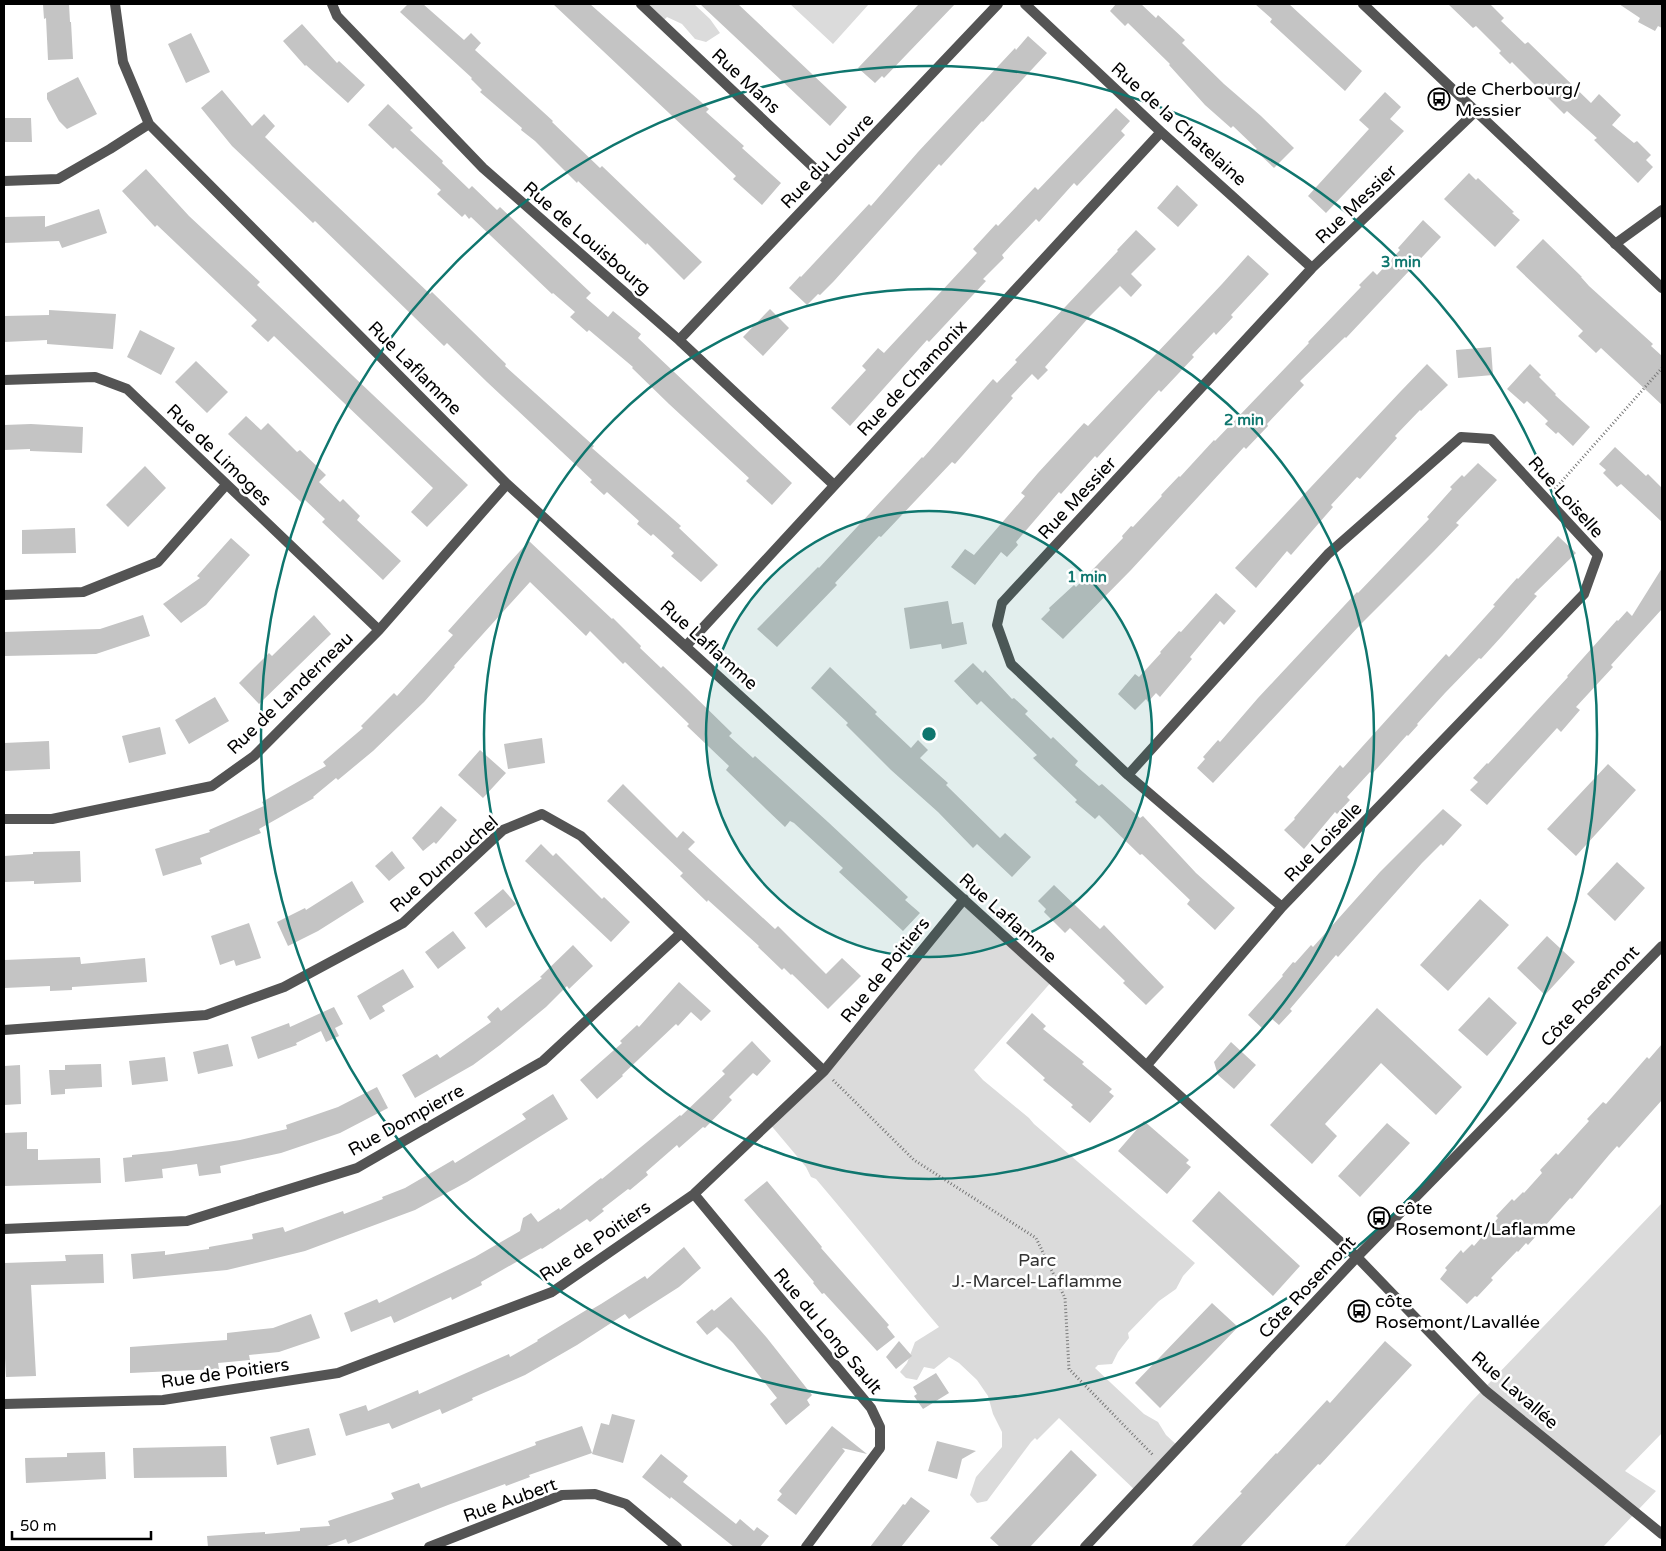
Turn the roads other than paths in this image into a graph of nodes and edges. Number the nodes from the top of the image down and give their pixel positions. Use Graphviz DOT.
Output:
graph roads {
  1 [pos="115,4"];
  2 [pos="332,4"];
  3 [pos="641,4"];
  4 [pos="998,4"];
  5 [pos="1024,4"];
  6 [pos="1363,4"];
  7 [pos="1476,111"];
  8 [pos="149,124"];
  9 [pos="1161,132"];
  10 [pos="4,181"];
  11 [pos="829,182"];
  12 [pos="1662,210"];
  13 [pos="1615,244"];
  14 [pos="1312,268"];
  15 [pos="1662,288"];
  16 [pos="678,340"];
  17 [pos="4,380"];
  18 [pos="507,484"];
  19 [pos="226,485"];
  20 [pos="834,485"];
  21 [pos="4,595"];
  22 [pos="379,630"];
  23 [pos="686,646"];
  24 [pos="1128,775"];
  25 [pos="4,819"];
  26 [pos="964,899"];
  27 [pos="1282,908"];
  28 [pos="681,932"];
  29 [pos="1662,946"];
  30 [pos="4,1030"];
  31 [pos="1147,1065"];
  32 [pos="824,1071"];
  33 [pos="694,1194"];
  34 [pos="4,1229"];
  35 [pos="1358,1257"];
  36 [pos="4,1404"];
  37 [pos="1662,1534"];
  38 [pos="429,1547"];
  39 [pos="676,1547"];
  40 [pos="806,1547"];
  41 [pos="1085,1547"];
  1 -- 8 [label="street, Rue Laflamme"];
  2 -- 16 [label="street, Rue de Louisbourg"];
  3 -- 11 [label="street, Rue Mans"];
  4 -- 11 [label="street, Rue du Louvre"];
  5 -- 9 [label="street, Rue de la Chatelaine"];
  6 -- 7 [label="street"];
  7 -- 13 [label="street"];
  7 -- 14 [label="street, Rue Messier"];
  8 -- 10 [label="street"];
  8 -- 18 [label="street, Rue Laflamme"];
  9 -- 14 [label="street, Rue de la Chatelaine"];
  9 -- 20 [label="street, Rue de Chamonix"];
  11 -- 16 [label="street, Rue du Louvre"];
  12 -- 13 [label="street"];
  13 -- 15 [label="street"];
  14 -- 24 [label="street, Rue Messier"];
  16 -- 20 [label="street, Rue de Louisbourg"];
  17 -- 19 [label="street, Rue de Limoges"];
  18 -- 22 [label="street, Rue de Landerneau"];
  18 -- 23 [label="street, Rue Laflamme"];
  19 -- 21 [label="street"];
  19 -- 22 [label="street, Rue de Limoges"];
  20 -- 23 [label="street, Rue de Chamonix"];
  22 -- 25 [label="street, Rue de Landerneau"];
  23 -- 26 [label="street, Rue Laflamme"];
  24 -- 27 [label="street, Rue Messier"];
  24 -- 27 [label="street, Rue Loiselle"];
  26 -- 31 [label="street, Rue Laflamme"];
  26 -- 32 [label="street, Rue de Poitiers"];
  27 -- 31 [label="street, Rue Loiselle"];
  28 -- 30 [label="street, Rue Dumouchel"];
  28 -- 32 [label="street, Rue Dumouchel"];
  28 -- 34 [label="street, Rue Dompierre"];
  29 -- 35 [label="street, Côte Rosemont"];
  31 -- 35 [label="street, Rue Laflamme"];
  32 -- 33 [label="street, Rue de Poitiers"];
  33 -- 36 [label="street, Rue de Poitiers"];
  33 -- 40 [label="street, Rue du Long Sault"];
  35 -- 37 [label="street, Rue Lavallée"];
  35 -- 41 [label="street, Côte Rosemont"];
  38 -- 39 [label="street, Rue Aubert"];
}
